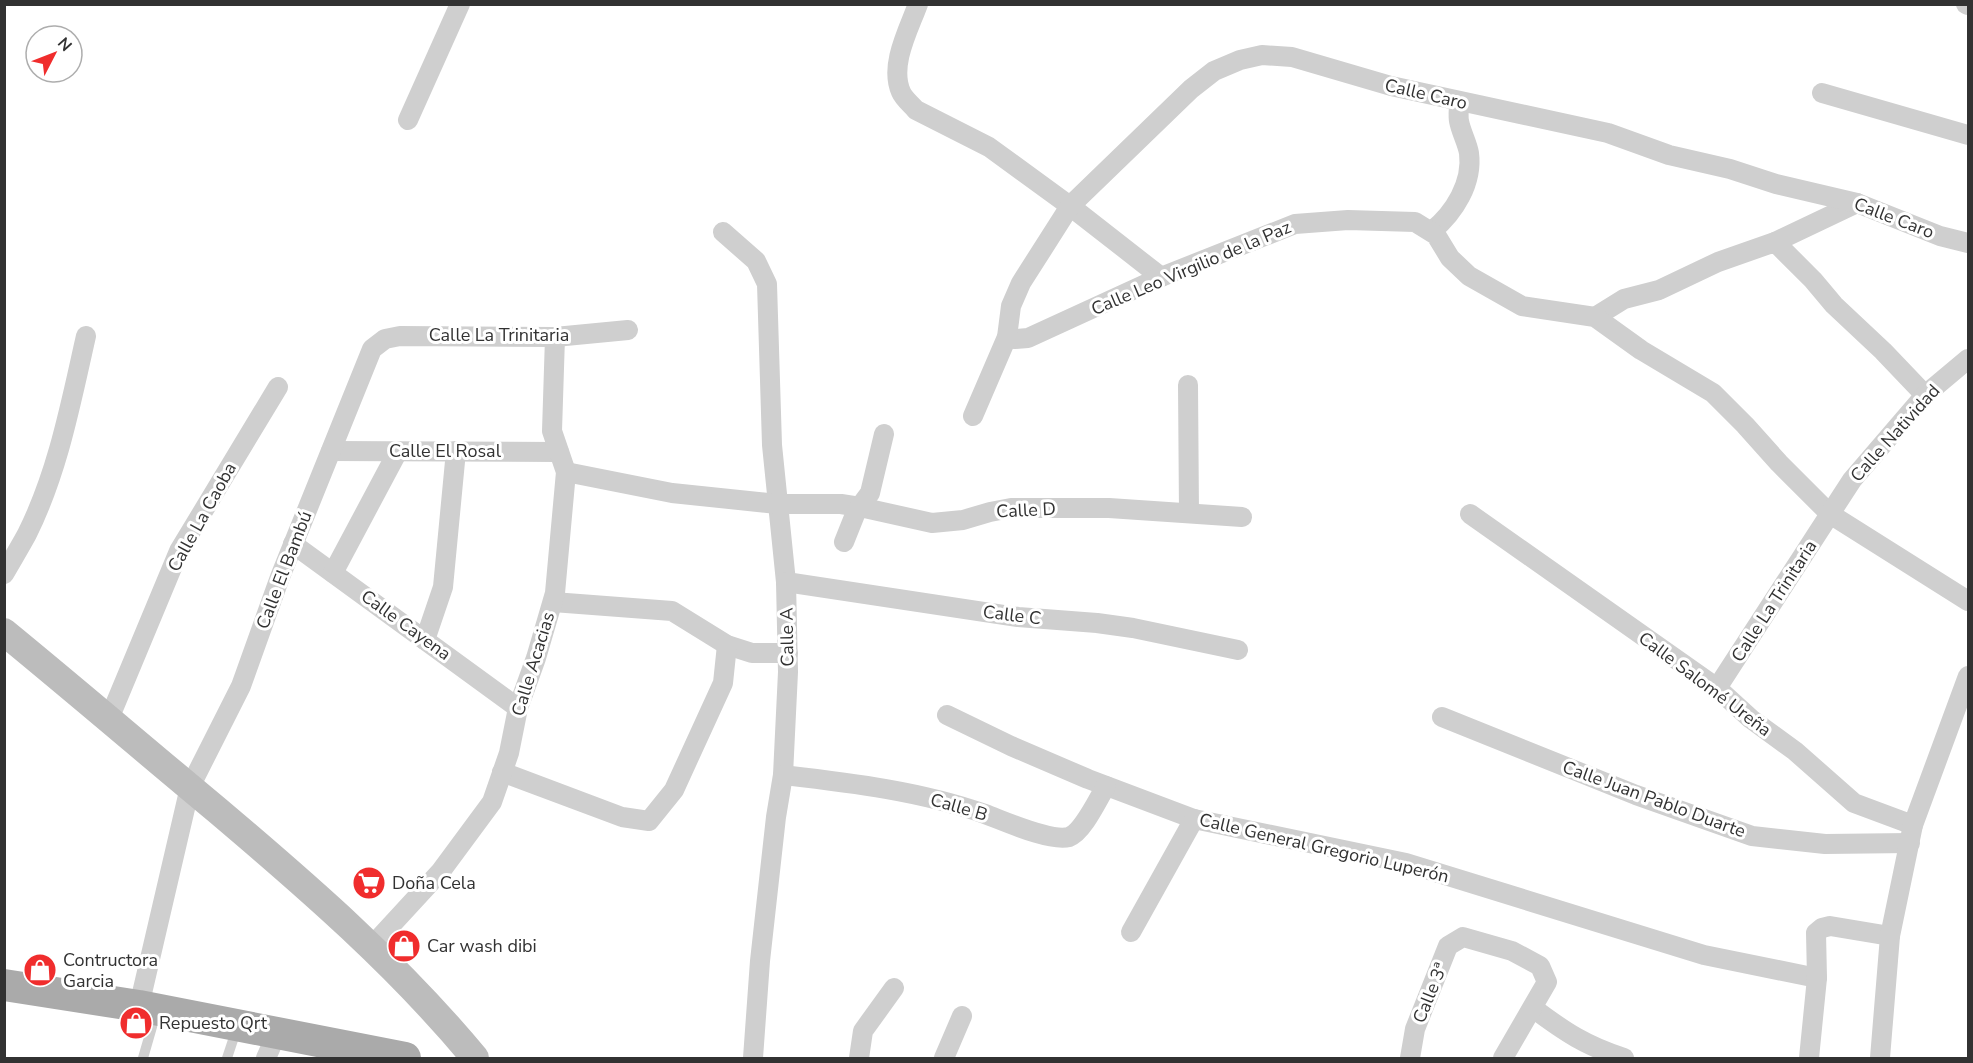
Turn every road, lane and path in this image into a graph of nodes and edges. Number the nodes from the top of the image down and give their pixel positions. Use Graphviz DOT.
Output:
graph roads {
  1 [pos="460,4"];
  2 [pos="918,4"];
  3 [pos="1822,93"];
  4 [pos="1459,102"];
  5 [pos="408,120"];
  6 [pos="1968,131"];
  7 [pos="1857,203"];
  8 [pos="1070,206"];
  9 [pos="1432,231"];
  10 [pos="723,232"];
  11 [pos="1775,242"];
  12 [pos="1968,243"];
  13 [pos="1161,277"];
  14 [pos="1595,317"];
  15 [pos="628,330"];
  16 [pos="86,336"];
  17 [pos="555,337"];
  18 [pos="1006,337"];
  19 [pos="372,350"];
  20 [pos="1968,359"];
  21 [pos="1188,385"];
  22 [pos="278,387"];
  23 [pos="1925,395"];
  24 [pos="973,416"];
  25 [pos="884,434"];
  26 [pos="331,451"];
  27 [pos="398,451"];
  28 [pos="456,452"];
  29 [pos="559,452"];
  30 [pos="566,472"];
  31 [pos="777,504"];
  32 [pos="860,507"];
  33 [pos="1189,513"];
  34 [pos="1470,514"];
  35 [pos="1830,514"];
  36 [pos="1242,517"];
  37 [pos="844,542"];
  38 [pos="293,544"];
  39 [pos="333,573"];
  40 [pos="4,574"];
  41 [pos="786,582"];
  42 [pos="1968,601"];
  43 [pos="553,602"];
  44 [pos="4,632"];
  45 [pos="425,640"];
  46 [pos="727,645"];
  47 [pos="1238,650"];
  48 [pos="788,653"];
  49 [pos="1968,676"];
  50 [pos="1717,688"];
  51 [pos="518,708"];
  52 [pos="947,715"];
  53 [pos="1442,717"];
  54 [pos="109,719"];
  55 [pos="502,772"];
  56 [pos="783,775"];
  57 [pos="1106,786"];
  58 [pos="190,787"];
  59 [pos="1194,819"];
  60 [pos="1912,834"];
  61 [pos="1131,932"];
  62 [pos="1890,936"];
  63 [pos="371,947"];
  64 [pos="1817,978"];
  65 [pos="4,985"];
  66 [pos="894,988"];
  67 [pos="148,1008"];
  68 [pos="1533,1008"];
  69 [pos="962,1016"];
  70 [pos="238,1026"];
  71 [pos="271,1046"];
  72 [pos="143,1059"];
  73 [pos="227,1059"];
  74 [pos="405,1059"];
  75 [pos="475,1059"];
  76 [pos="753,1059"];
  77 [pos="859,1059"];
  78 [pos="944,1059"];
  79 [pos="1410,1059"];
  80 [pos="1503,1059"];
  81 [pos="1624,1059"];
  82 [pos="1809,1059"];
  83 [pos="1880,1059"];
  1 -- 5 [label="street"];
  2 -- 8 [label="street"];
  3 -- 6 [label="street"];
  4 -- 7 [label="street, Calle Caro"];
  4 -- 8 [label="street, Calle Caro"];
  4 -- 9 [label="street"];
  7 -- 11 [label="street"];
  7 -- 12 [label="street, Calle Caro"];
  8 -- 13 [label="street"];
  8 -- 18 [label="street, Calle Caro"];
  9 -- 13 [label="street, Calle Leo Virgilio de la Paz"];
  9 -- 14 [label="street"];
  10 -- 31 [label="street, Calle A"];
  11 -- 14 [label="street"];
  11 -- 23 [label="street"];
  13 -- 18 [label="street, Calle Leo Virgilio de la Paz"];
  14 -- 35 [label="street"];
  15 -- 17 [label="street, Calle La Trinitaria"];
  16 -- 40 [label="street"];
  17 -- 19 [label="street, Calle La Trinitaria"];
  17 -- 29 [label="street, Calle Acacias"];
  18 -- 24 [label="street, Calle Caro"];
  19 -- 26 [label="street, Calle El Bambú"];
  20 -- 23 [label="street, Calle Natividad"];
  21 -- 33 [label="street"];
  22 -- 54 [label="street, Calle La Caoba"];
  23 -- 35 [label="street, Calle Natividad"];
  25 -- 32 [label="street"];
  26 -- 27 [label="street, Calle El Rosal"];
  26 -- 38 [label="street, Calle El Bambú"];
  27 -- 28 [label="street, Calle El Rosal"];
  27 -- 39 [label="street"];
  28 -- 29 [label="street, Calle El Rosal"];
  28 -- 45 [label="street"];
  29 -- 30 [label="street, Calle Acacias"];
  30 -- 31 [label="street, Calle D"];
  30 -- 43 [label="street, Calle Acacias"];
  31 -- 32 [label="street, Calle D"];
  31 -- 41 [label="street, Calle A"];
  32 -- 33 [label="street, Calle D"];
  32 -- 37 [label="street"];
  33 -- 36 [label="street, Calle D"];
  34 -- 50 [label="street, Calle Salomé Ureña"];
  35 -- 42 [label="street"];
  35 -- 50 [label="street, Calle La Trinitaria"];
  38 -- 39 [label="street, Calle Cayena"];
  38 -- 58 [label="street, Calle El Bambú"];
  39 -- 45 [label="street, Calle Cayena"];
  41 -- 47 [label="street, Calle C"];
  41 -- 48 [label="street, Calle A"];
  43 -- 46 [label="street"];
  43 -- 51 [label="street, Calle Acacias"];
  44 -- 54 [label="main road"];
  45 -- 51 [label="street, Calle Cayena"];
  46 -- 48 [label="street"];
  46 -- 55 [label="street"];
  48 -- 56 [label="street, Calle A"];
  49 -- 60 [label="street"];
  50 -- 60 [label="street, Calle Salomé Ureña"];
  51 -- 55 [label="street, Calle Acacias"];
  52 -- 57 [label="street, Calle General Gregorio Luperón"];
  53 -- 60 [label="street, Calle Juan Pablo Duarte"];
  54 -- 58 [label="main road"];
  55 -- 63 [label="street, Calle Acacias"];
  56 -- 57 [label="street, Calle B"];
  56 -- 76 [label="street, Calle A"];
  57 -- 59 [label="street, Calle General Gregorio Luperón"];
  58 -- 63 [label="main road"];
  58 -- 67 [label="street, Calle El Bambú"];
  59 -- 61 [label="street"];
  59 -- 64 [label="street, Calle General Gregorio Luperón"];
  60 -- 62 [label="street"];
  62 -- 64 [label="street"];
  62 -- 83 [label="street"];
  63 -- 75 [label="main road"];
  64 -- 82 [label="street"];
  65 -- 67 [label="main road"];
  66 -- 77 [label="street"];
  67 -- 70 [label="main road"];
  67 -- 72 [label="lane"];
  68 -- 79 [label="street, Calle 3ª"];
  68 -- 80 [label="street"];
  68 -- 81 [label="street"];
  69 -- 78 [label="street"];
  70 -- 71 [label="main road"];
  70 -- 73 [label="lane"];
  71 -- 74 [label="main road"];
}
